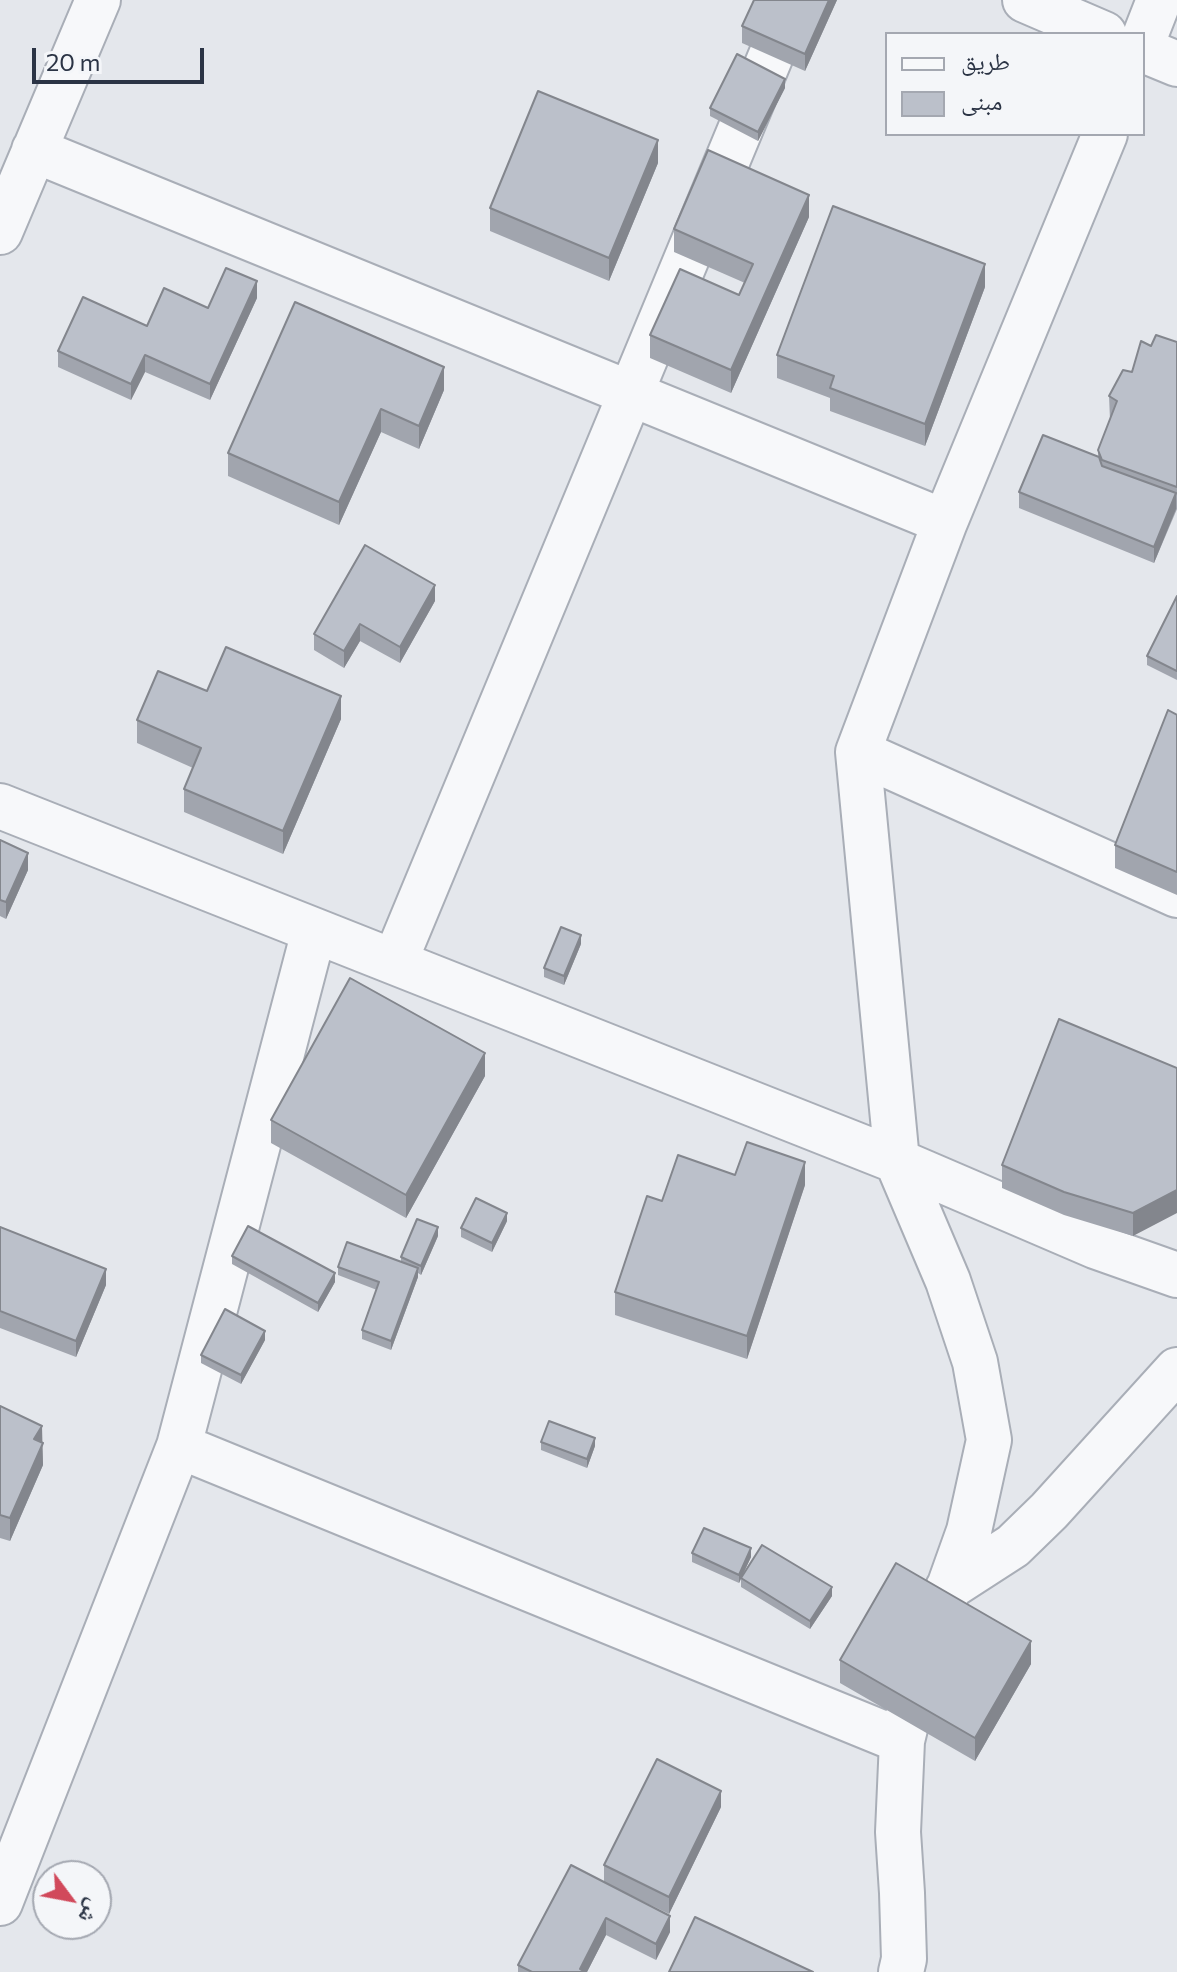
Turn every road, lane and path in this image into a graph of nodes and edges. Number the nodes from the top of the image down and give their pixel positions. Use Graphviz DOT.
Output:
graph roads {
  1 [pos="98,0"];
  2 [pos="794,0"];
  3 [pos="1025,0"];
  4 [pos="1159,0"];
  5 [pos="1099,32"];
  6 [pos="1145,36"];
  7 [pos="1145,51"];
  8 [pos="1177,64"];
  9 [pos="1104,136"];
  10 [pos="34,150"];
  11 [pos="0,232"];
  12 [pos="629,394"];
  13 [pos="945,522"];
  14 [pos="858,752"];
  15 [pos="0,806"];
  16 [pos="1177,895"];
  17 [pos="314,931"];
  18 [pos="395,961"];
  19 [pos="897,1161"];
  20 [pos="1177,1275"];
  21 [pos="1177,1370"];
  22 [pos="179,1446"];
  23 [pos="948,1588"];
  24 [pos="902,1741"];
  25 [pos="0,1903"];
  26 [pos="901,1972"];
  1 -- 10 [label="street"];
  2 -- 12 [label="street"];
  3 -- 5 [label="street"];
  4 -- 6 [label="street"];
  7 -- 8 [label="street"];
  9 -- 13 [label="street"];
  10 -- 11 [label="street"];
  10 -- 12 [label="street"];
  12 -- 13 [label="street"];
  12 -- 18 [label="street"];
  13 -- 14 [label="street"];
  14 -- 16 [label="street"];
  14 -- 19 [label="street"];
  15 -- 17 [label="street"];
  17 -- 18 [label="street"];
  17 -- 22 [label="street"];
  18 -- 19 [label="street"];
  19 -- 20 [label="street"];
  19 -- 23 [label="street"];
  21 -- 23 [label="street"];
  22 -- 24 [label="street"];
  22 -- 25 [label="street"];
  23 -- 24 [label="street"];
  24 -- 26 [label="street"];
}
